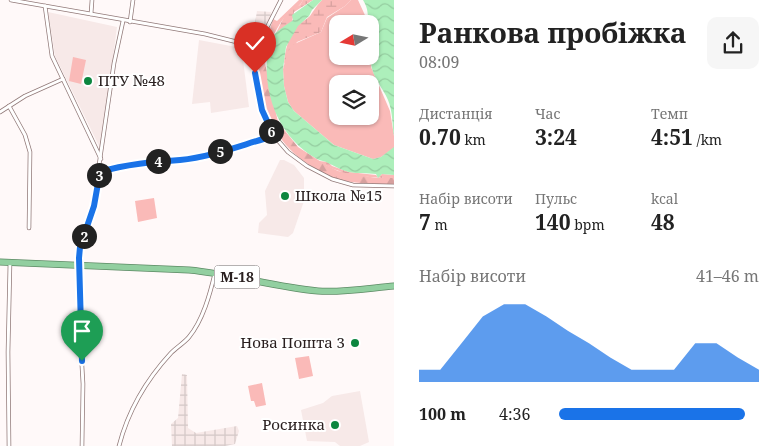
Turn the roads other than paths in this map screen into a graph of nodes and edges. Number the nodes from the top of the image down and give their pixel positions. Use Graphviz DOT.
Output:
graph roads {
  1 [pos="11,0"];
  2 [pos="92,0"];
  3 [pos="133,0"];
  4 [pos="281,0"];
  5 [pos="45,6"];
  6 [pos="91,14"];
  7 [pos="123,21"];
  8 [pos="130,22"];
  9 [pos="256,49"];
  10 [pos="64,79"];
  11 [pos="9,106"];
  12 [pos="0,112"];
  13 [pos="274,136"];
  14 [pos="102,159"];
  15 [pos="100,172"];
  16 [pos="394,186"];
  17 [pos="29,228"];
  18 [pos="0,262"];
  19 [pos="10,262"];
  20 [pos="78,264"];
  21 [pos="216,273"];
  22 [pos="394,286"];
  23 [pos="9,446"];
  24 [pos="82,446"];
  25 [pos="119,446"];
  1 -- 5 [label="street"];
  2 -- 6 [label="street"];
  3 -- 8 [label="street"];
  4 -- 9 [label="street"];
  5 -- 6 [label="street"];
  5 -- 10 [label="street"];
  6 -- 7 [label="street"];
  7 -- 8 [label="street"];
  7 -- 14 [label="street"];
  8 -- 9 [label="street"];
  9 -- 13 [label="street"];
  10 -- 11 [label="street"];
  10 -- 14 [label="street"];
  11 -- 12 [label="street"];
  11 -- 17 [label="street"];
  13 -- 15 [label="street"];
  13 -- 16 [label="street"];
  14 -- 15 [label="street"];
  15 -- 20 [label="street"];
  18 -- 19 [label="highway, М-18"];
  19 -- 20 [label="highway, М-18"];
  19 -- 23 [label="street"];
  20 -- 21 [label="highway, М-18"];
  20 -- 24 [label="street"];
  21 -- 22 [label="highway, М-18"];
  21 -- 25 [label="street"];
}
